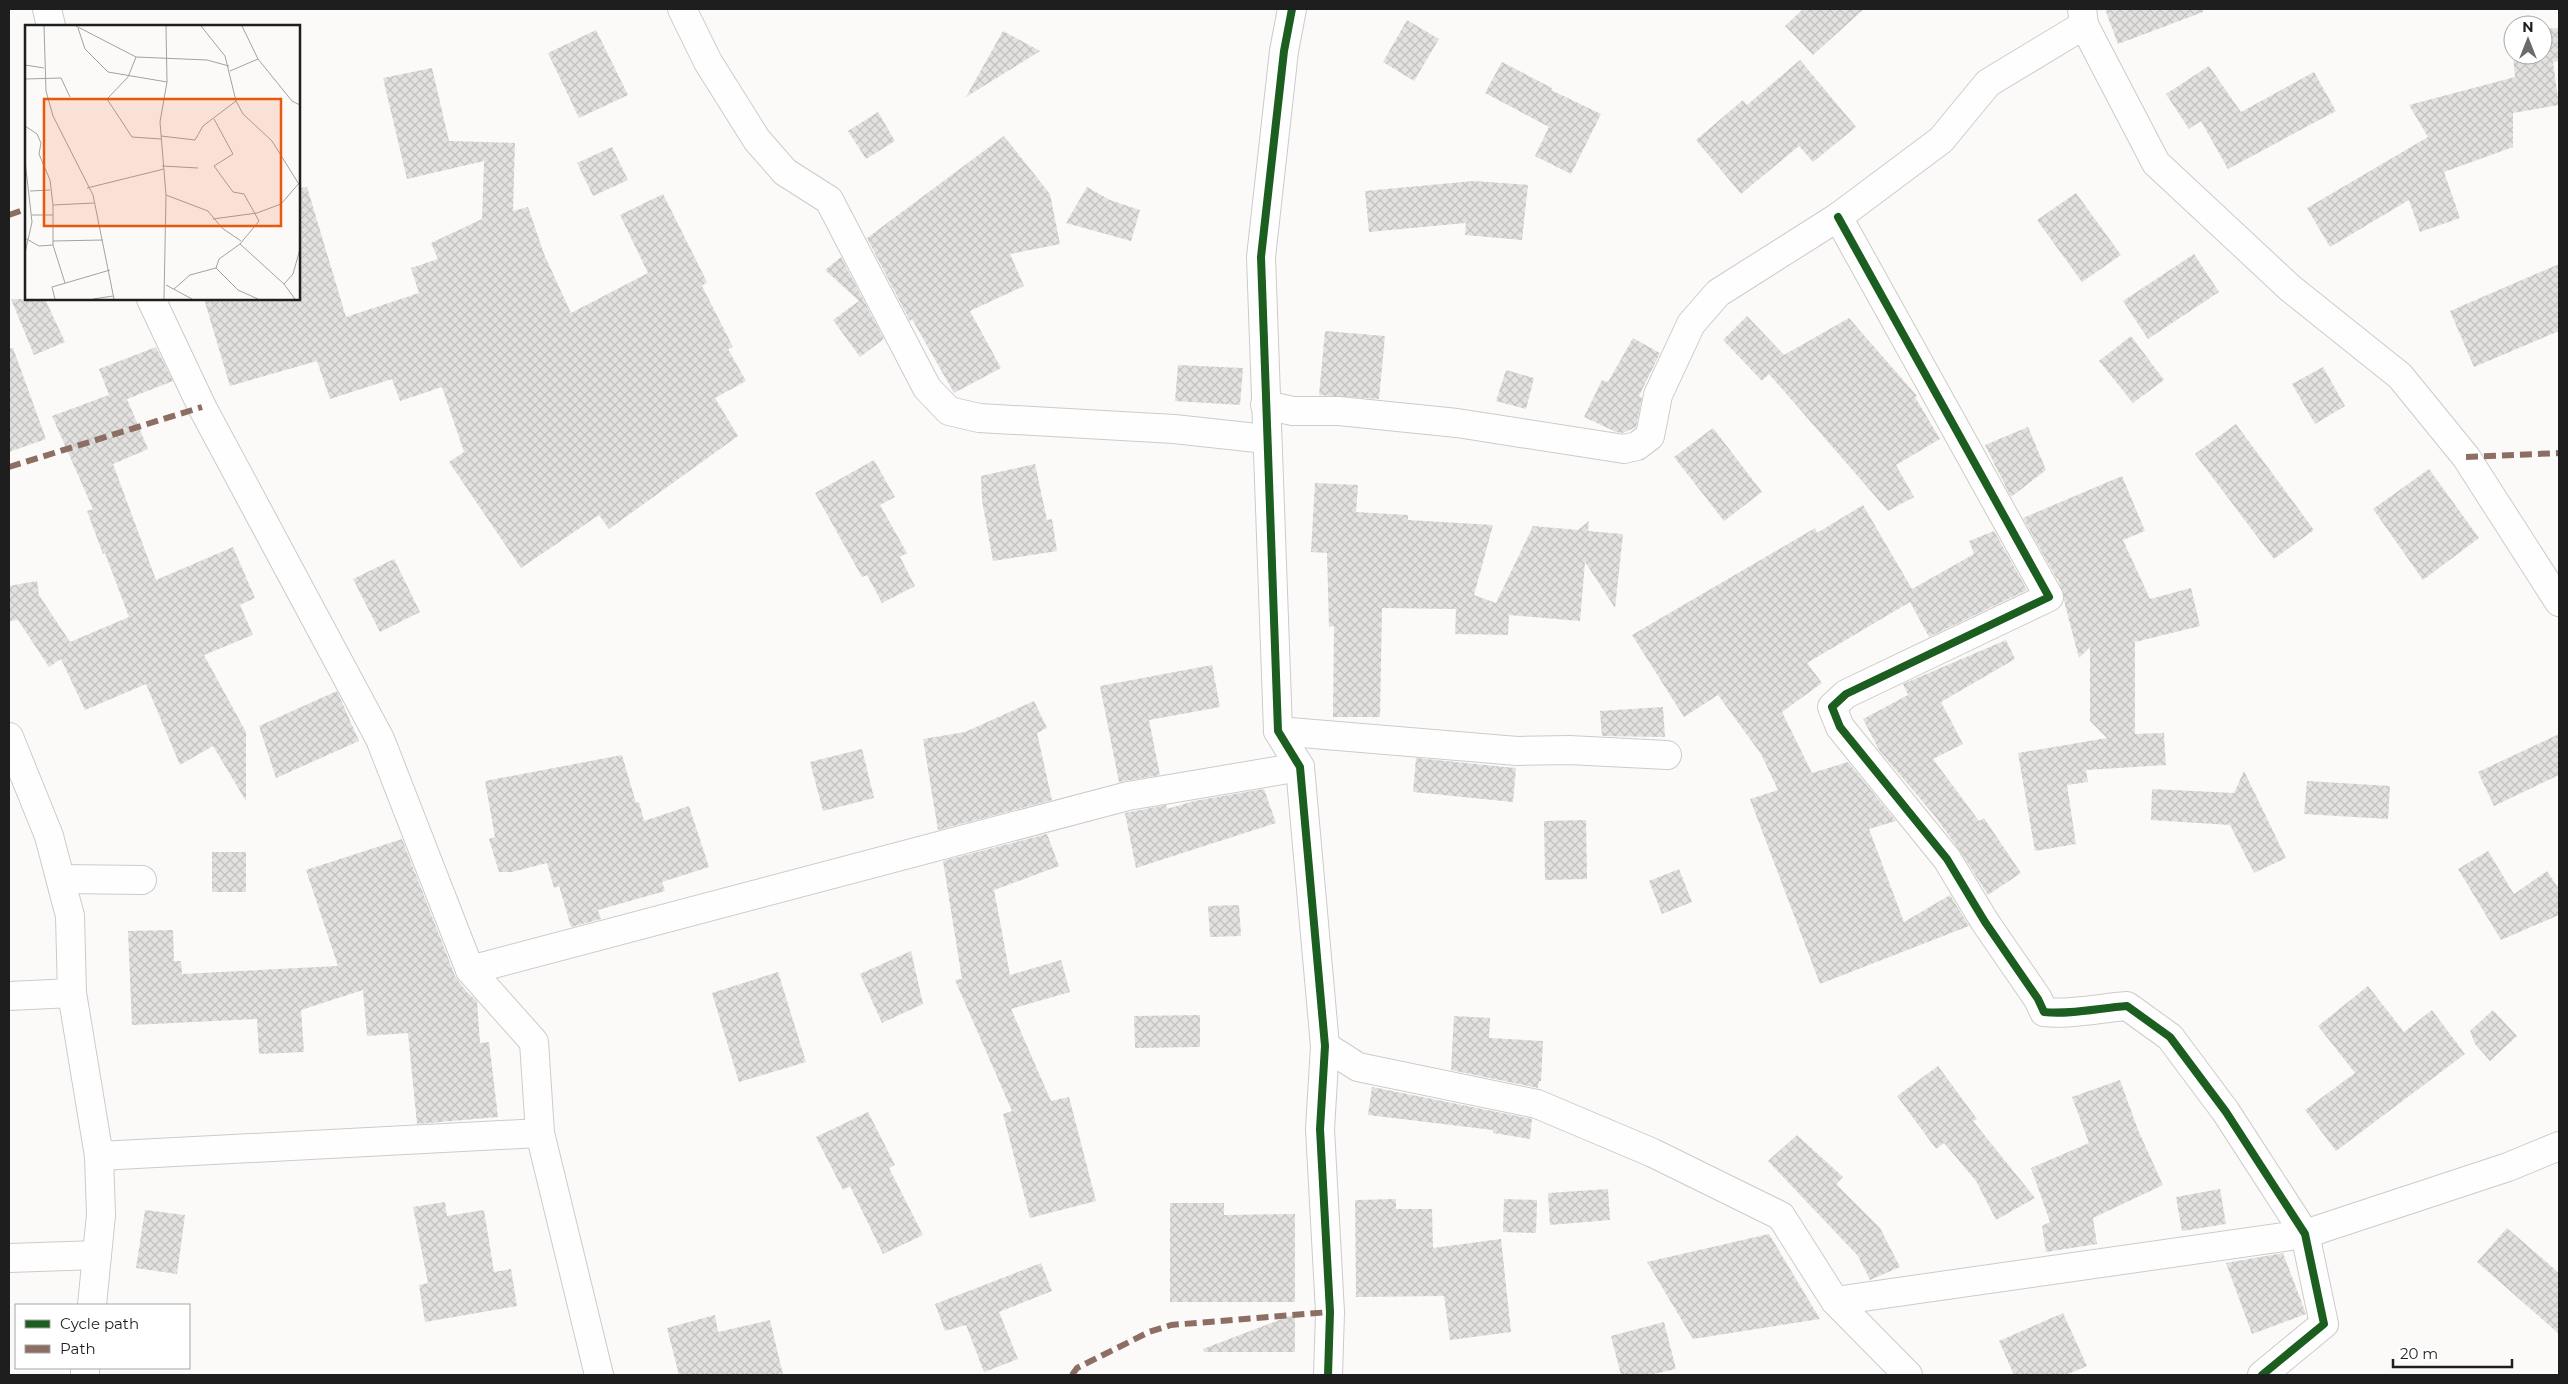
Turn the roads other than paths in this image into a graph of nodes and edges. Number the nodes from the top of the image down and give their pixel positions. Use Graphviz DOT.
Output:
graph roads {
  1 [pos="47,9"];
  2 [pos="682,9"];
  3 [pos="1292,9"];
  4 [pos="2083,17"];
  5 [pos="51,25"];
  6 [pos="1838,217"];
  7 [pos="151,300"];
  8 [pos="1265,405"];
  9 [pos="1266,439"];
  10 [pos="2559,602"];
  11 [pos="1278,731"];
  12 [pos="9,737"];
  13 [pos="1667,755"];
  14 [pos="1300,767"];
  15 [pos="62,879"];
  16 [pos="142,880"];
  17 [pos="470,970"];
  18 [pos="72,993"];
  19 [pos="9,996"];
  20 [pos="1325,1046"];
  21 [pos="540,1133"];
  22 [pos="2559,1146"];
  23 [pos="99,1156"];
  24 [pos="2305,1234"];
  25 [pos="97,1255"];
  26 [pos="9,1258"];
  27 [pos="1835,1301"];
  28 [pos="92,1304"];
  29 [pos="599,1375"];
  30 [pos="1328,1375"];
  31 [pos="1908,1375"];
  32 [pos="2262,1375"];
  1 -- 5 [label="street"];
  2 -- 9 [label="street"];
  3 -- 8 [label="street"];
  4 -- 6 [label="street"];
  4 -- 10 [label="street"];
  6 -- 8 [label="street"];
  6 -- 24 [label="street"];
  7 -- 17 [label="street"];
  8 -- 9 [label="street"];
  9 -- 11 [label="street"];
  11 -- 13 [label="street"];
  11 -- 14 [label="street"];
  12 -- 15 [label="street"];
  14 -- 17 [label="street"];
  14 -- 20 [label="street"];
  15 -- 16 [label="street"];
  15 -- 18 [label="street"];
  17 -- 21 [label="street"];
  18 -- 19 [label="street"];
  18 -- 23 [label="street"];
  20 -- 27 [label="street"];
  20 -- 30 [label="street"];
  21 -- 23 [label="street"];
  21 -- 29 [label="street"];
  22 -- 24 [label="street"];
  23 -- 25 [label="street"];
  24 -- 27 [label="street"];
  24 -- 32 [label="street"];
  25 -- 26 [label="street"];
  25 -- 28 [label="street"];
  27 -- 31 [label="street"];
}
